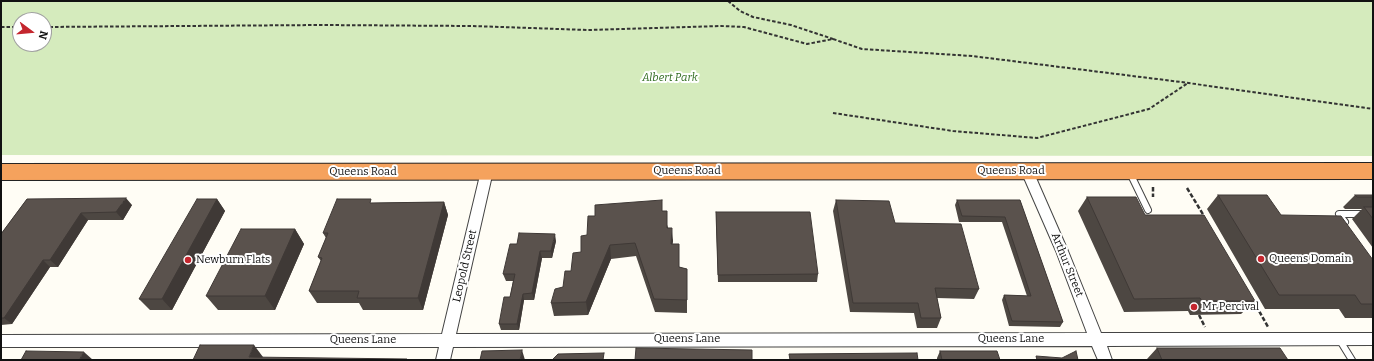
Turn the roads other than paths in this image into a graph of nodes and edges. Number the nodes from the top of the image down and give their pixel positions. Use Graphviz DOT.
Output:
graph roads {
  1 [pos="487,171"];
  2 [pos="1027,171"];
  3 [pos="1129,171"];
  4 [pos="1373,171"];
  5 [pos="2,174"];
  6 [pos="1148,210"];
  7 [pos="1373,214"];
  8 [pos="1348,226"];
  9 [pos="1097,339"];
  10 [pos="1339,339"];
  11 [pos="1373,339"];
  12 [pos="448,340"];
  13 [pos="1,341"];
  14 [pos="443,360"];
  15 [pos="1105,360"];
  16 [pos="1352,360"];
  1 -- 2 [label="highway, Queens Road"];
  1 -- 5 [label="highway, Queens Road"];
  1 -- 12 [label="street, Leopold Street"];
  2 -- 3 [label="highway, Queens Road"];
  2 -- 9 [label="street, Arthur Street"];
  3 -- 4 [label="highway, Queens Road"];
  3 -- 6 [label="lane"];
  7 -- 8 [label="lane"];
  9 -- 10 [label="street, Queens Lane"];
  9 -- 12 [label="street, Queens Lane"];
  9 -- 15 [label="street, Arthur Street"];
  10 -- 11 [label="street, Queens Lane"];
  10 -- 16 [label="lane"];
  12 -- 13 [label="street, Queens Lane"];
  12 -- 14 [label="street, Leopold Street"];
}
